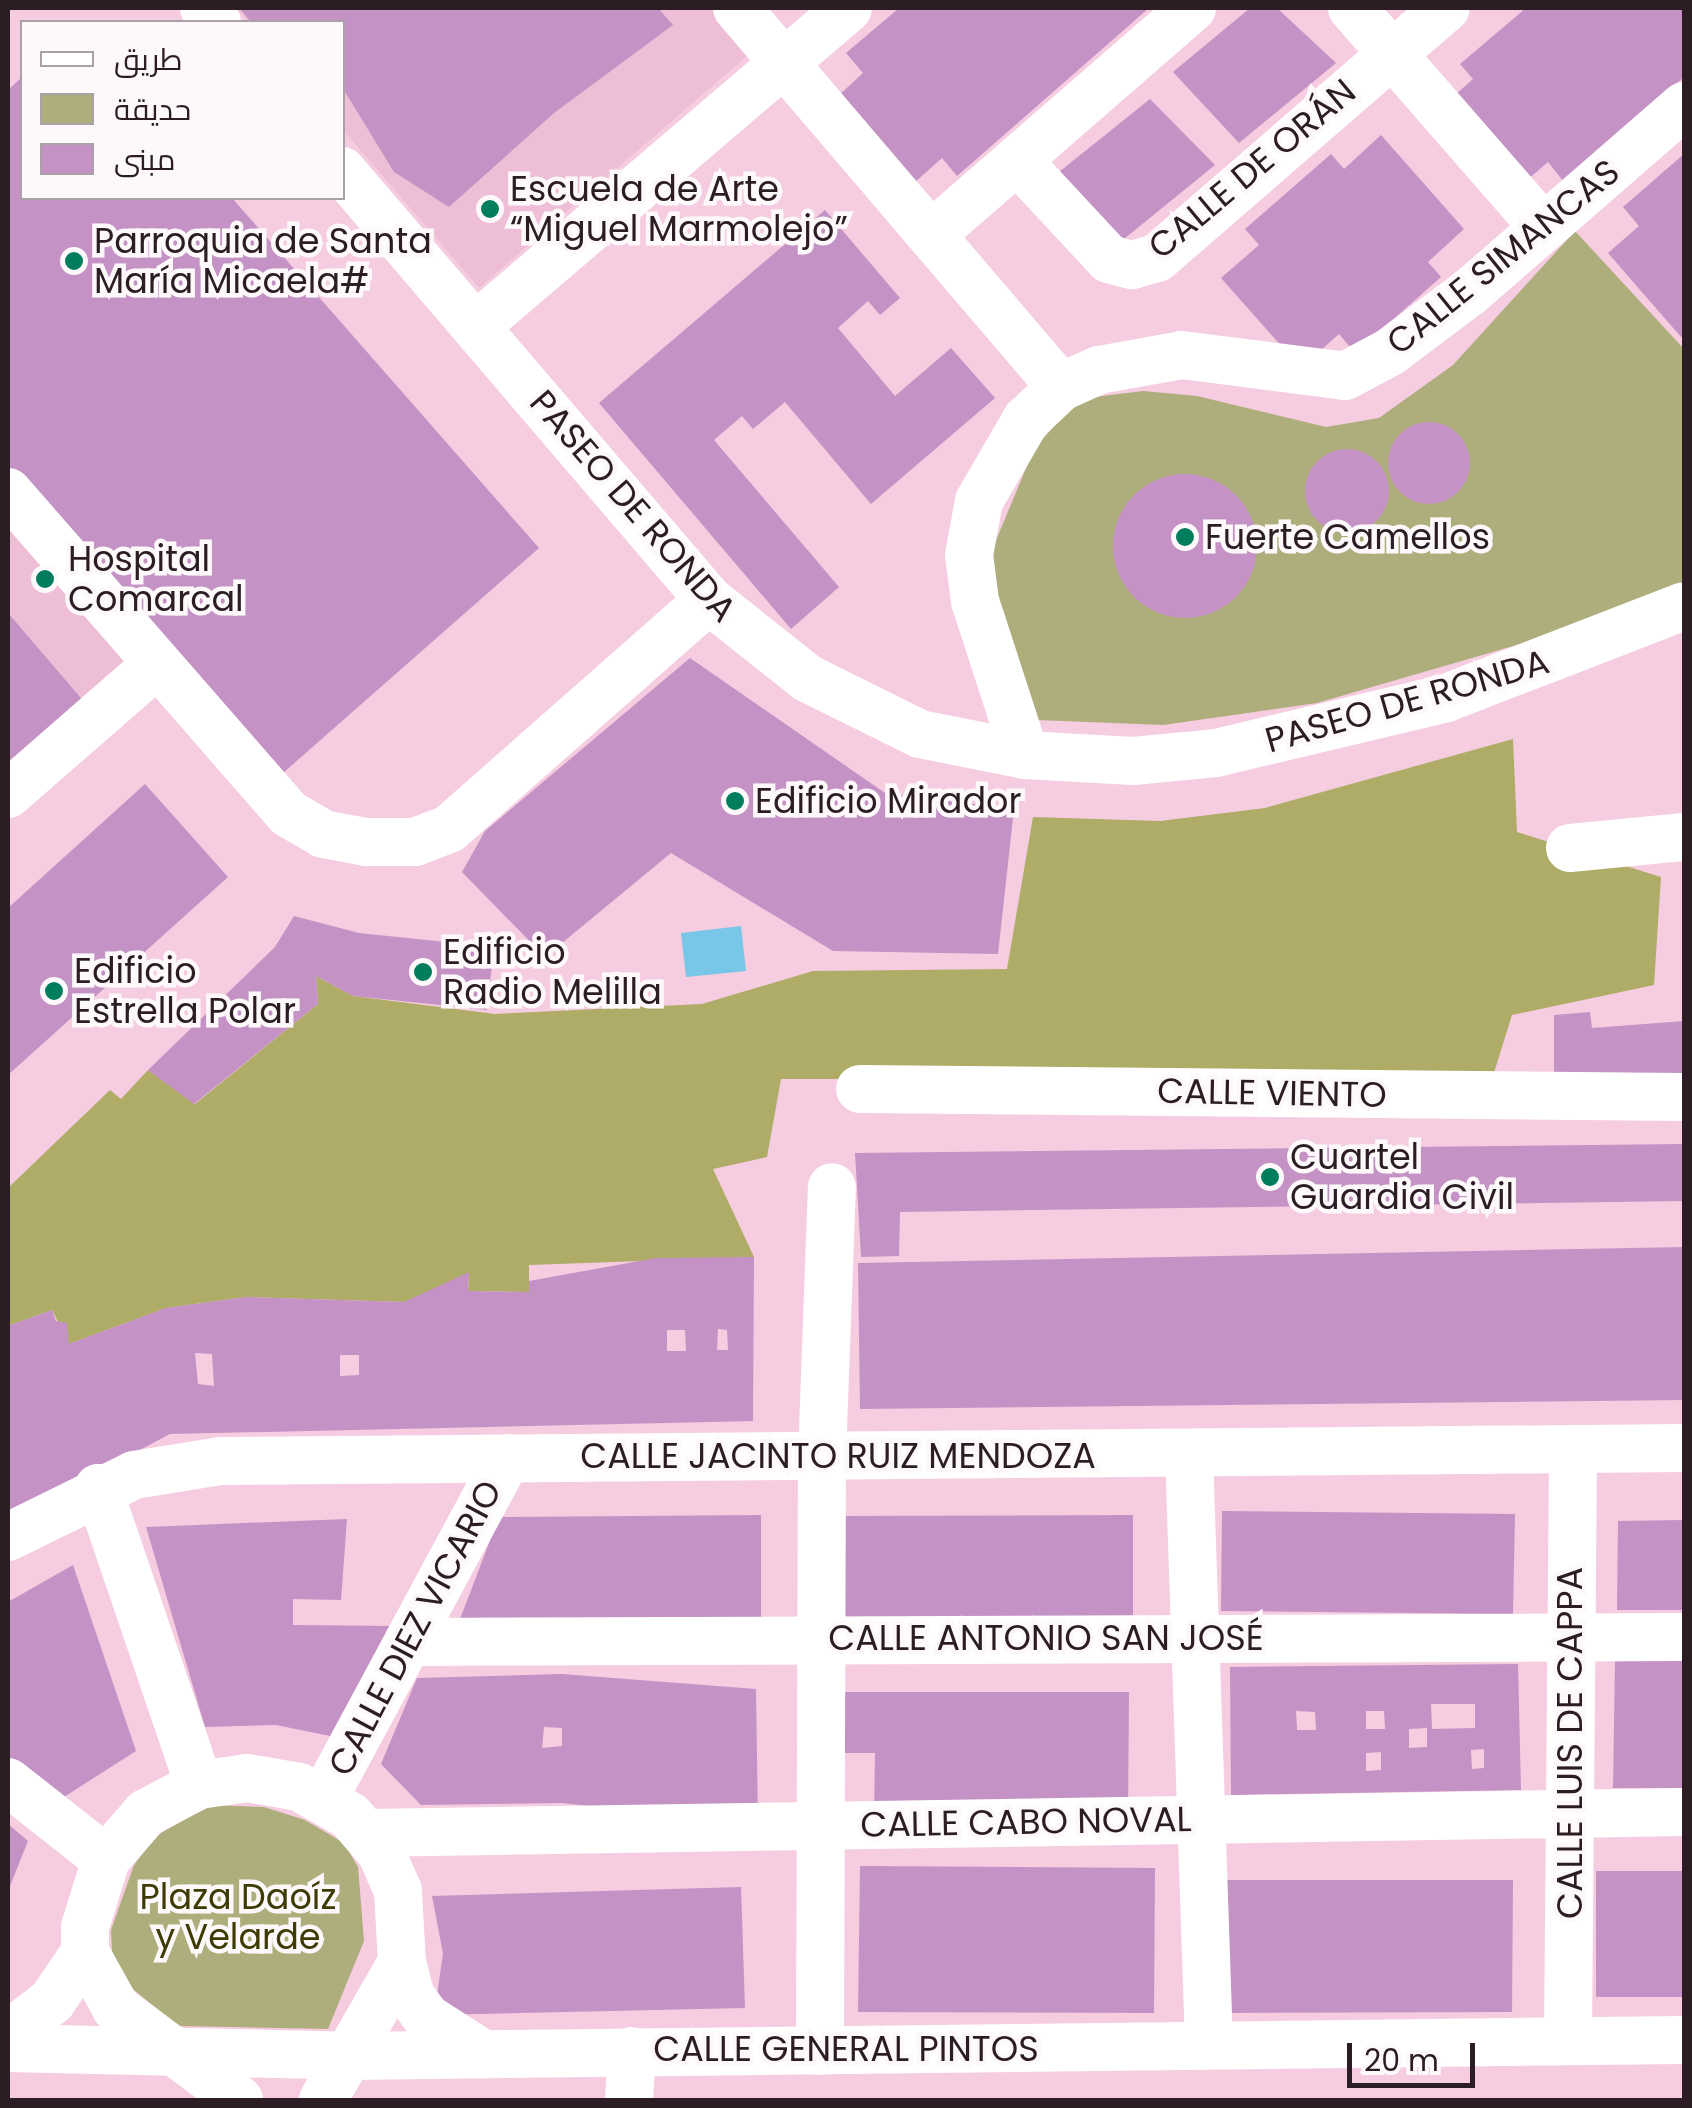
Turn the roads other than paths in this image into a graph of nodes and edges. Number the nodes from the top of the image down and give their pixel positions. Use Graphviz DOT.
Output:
graph roads {
  1 [pos="737,8"];
  2 [pos="848,8"];
  3 [pos="1192,8"];
  4 [pos="1352,8"];
  5 [pos="1446,8"];
  6 [pos="1391,52"];
  7 [pos="784,62"];
  8 [pos="1684,106"];
  9 [pos="1017,160"];
  10 [pos="345,173"];
  11 [pos="1543,227"];
  12 [pos="931,235"];
  13 [pos="476,326"];
  14 [pos="1060,387"];
  15 [pos="8,492"];
  16 [pos="709,600"];
  17 [pos="1684,606"];
  18 [pos="156,665"];
  19 [pos="1026,755"];
  20 [pos="8,794"];
  21 [pos="1684,837"];
  22 [pos="1570,848"];
  23 [pos="860,1090"];
  24 [pos="1684,1097"];
  25 [pos="832,1187"];
  26 [pos="1684,1448"];
  27 [pos="1572,1449"];
  28 [pos="1189,1454"];
  29 [pos="822,1457"];
  30 [pos="506,1458"];
  31 [pos="98,1488"];
  32 [pos="8,1537"];
  33 [pos="1684,1637"];
  34 [pos="821,1638"];
  35 [pos="1194,1638"];
  36 [pos="1571,1638"];
  37 [pos="408,1642"];
  38 [pos="8,1782"];
  39 [pos="199,1785"];
  40 [pos="324,1798"];
  41 [pos="1684,1812"];
  42 [pos="1569,1814"];
  43 [pos="1198,1820"];
  44 [pos="821,1826"];
  45 [pos="367,1833"];
  46 [pos="106,1859"];
  47 [pos="85,1952"];
  48 [pos="402,1962"];
  49 [pos="8,2035"];
  50 [pos="1568,2038"];
  51 [pos="1684,2040"];
  52 [pos="1209,2045"];
  53 [pos="8,2048"];
  54 [pos="632,2051"];
  55 [pos="820,2051"];
  56 [pos="483,2054"];
  57 [pos="178,2056"];
  58 [pos="350,2056"];
  59 [pos="239,2100"];
  60 [pos="323,2100"];
  61 [pos="629,2100"];
  1 -- 7 [label="street"];
  2 -- 7 [label="street"];
  3 -- 9 [label="street"];
  4 -- 6 [label="street"];
  5 -- 6 [label="street, CALLE DE ORÁN"];
  6 -- 9 [label="street, CALLE DE ORÁN"];
  6 -- 11 [label="street"];
  7 -- 12 [label="street"];
  7 -- 13 [label="street"];
  8 -- 11 [label="street, CALLE SIMANCAS"];
  9 -- 12 [label="street"];
  10 -- 13 [label="street, PASEO DE RONDA"];
  11 -- 14 [label="street, CALLE SIMANCAS"];
  12 -- 14 [label="street"];
  13 -- 16 [label="street, PASEO DE RONDA"];
  14 -- 19 [label="street, CALLE SIMANCAS"];
  15 -- 18 [label="street"];
  16 -- 18 [label="street"];
  16 -- 19 [label="street, PASEO DE RONDA"];
  17 -- 19 [label="street, PASEO DE RONDA"];
  18 -- 20 [label="street"];
  21 -- 22 [label="street"];
  23 -- 24 [label="street, CALLE VIENTO"];
  25 -- 29 [label="street"];
  26 -- 27 [label="street, CALLE JACINTO RUIZ MENDOZA"];
  27 -- 28 [label="street, CALLE JACINTO RUIZ MENDOZA"];
  27 -- 36 [label="street, CALLE LUIS DE CAPPA"];
  28 -- 29 [label="street, CALLE JACINTO RUIZ MENDOZA"];
  28 -- 35 [label="street"];
  29 -- 30 [label="street, CALLE JACINTO RUIZ MENDOZA"];
  29 -- 34 [label="street"];
  30 -- 31 [label="street, CALLE JACINTO RUIZ MENDOZA"];
  30 -- 37 [label="street, CALLE DIEZ VICARIO"];
  31 -- 32 [label="street, CALLE JACINTO RUIZ MENDOZA"];
  31 -- 39 [label="street"];
  33 -- 36 [label="street, CALLE ANTONIO SAN JOSÉ"];
  34 -- 35 [label="street, CALLE ANTONIO SAN JOSÉ"];
  34 -- 37 [label="street, CALLE ANTONIO SAN JOSÉ"];
  34 -- 44 [label="street"];
  35 -- 36 [label="street, CALLE ANTONIO SAN JOSÉ"];
  35 -- 43 [label="street"];
  36 -- 42 [label="street, CALLE LUIS DE CAPPA"];
  37 -- 40 [label="street, CALLE DIEZ VICARIO"];
  38 -- 46 [label="street"];
  39 -- 40 [label="street"];
  39 -- 46 [label="street"];
  40 -- 45 [label="street"];
  41 -- 42 [label="street, CALLE CABO NOVAL"];
  42 -- 43 [label="street, CALLE CABO NOVAL"];
  42 -- 50 [label="street, CALLE LUIS DE CAPPA"];
  43 -- 44 [label="street, CALLE CABO NOVAL"];
  43 -- 52 [label="street"];
  44 -- 45 [label="street, CALLE CABO NOVAL"];
  44 -- 55 [label="street"];
  45 -- 48 [label="street"];
  46 -- 47 [label="street"];
  47 -- 49 [label="street"];
  47 -- 57 [label="street"];
  48 -- 56 [label="street"];
  48 -- 58 [label="street"];
  50 -- 51 [label="street, CALLE GENERAL PINTOS"];
  50 -- 52 [label="street, CALLE GENERAL PINTOS"];
  52 -- 55 [label="street, CALLE GENERAL PINTOS"];
  53 -- 57 [label="street, CALLE GENERAL PINTOS"];
  54 -- 55 [label="street, CALLE GENERAL PINTOS"];
  54 -- 56 [label="street, CALLE GENERAL PINTOS"];
  54 -- 61 [label="street"];
  56 -- 58 [label="street, CALLE GENERAL PINTOS"];
  57 -- 58 [label="street, CALLE GENERAL PINTOS"];
  57 -- 59 [label="street"];
  58 -- 60 [label="street"];
}
